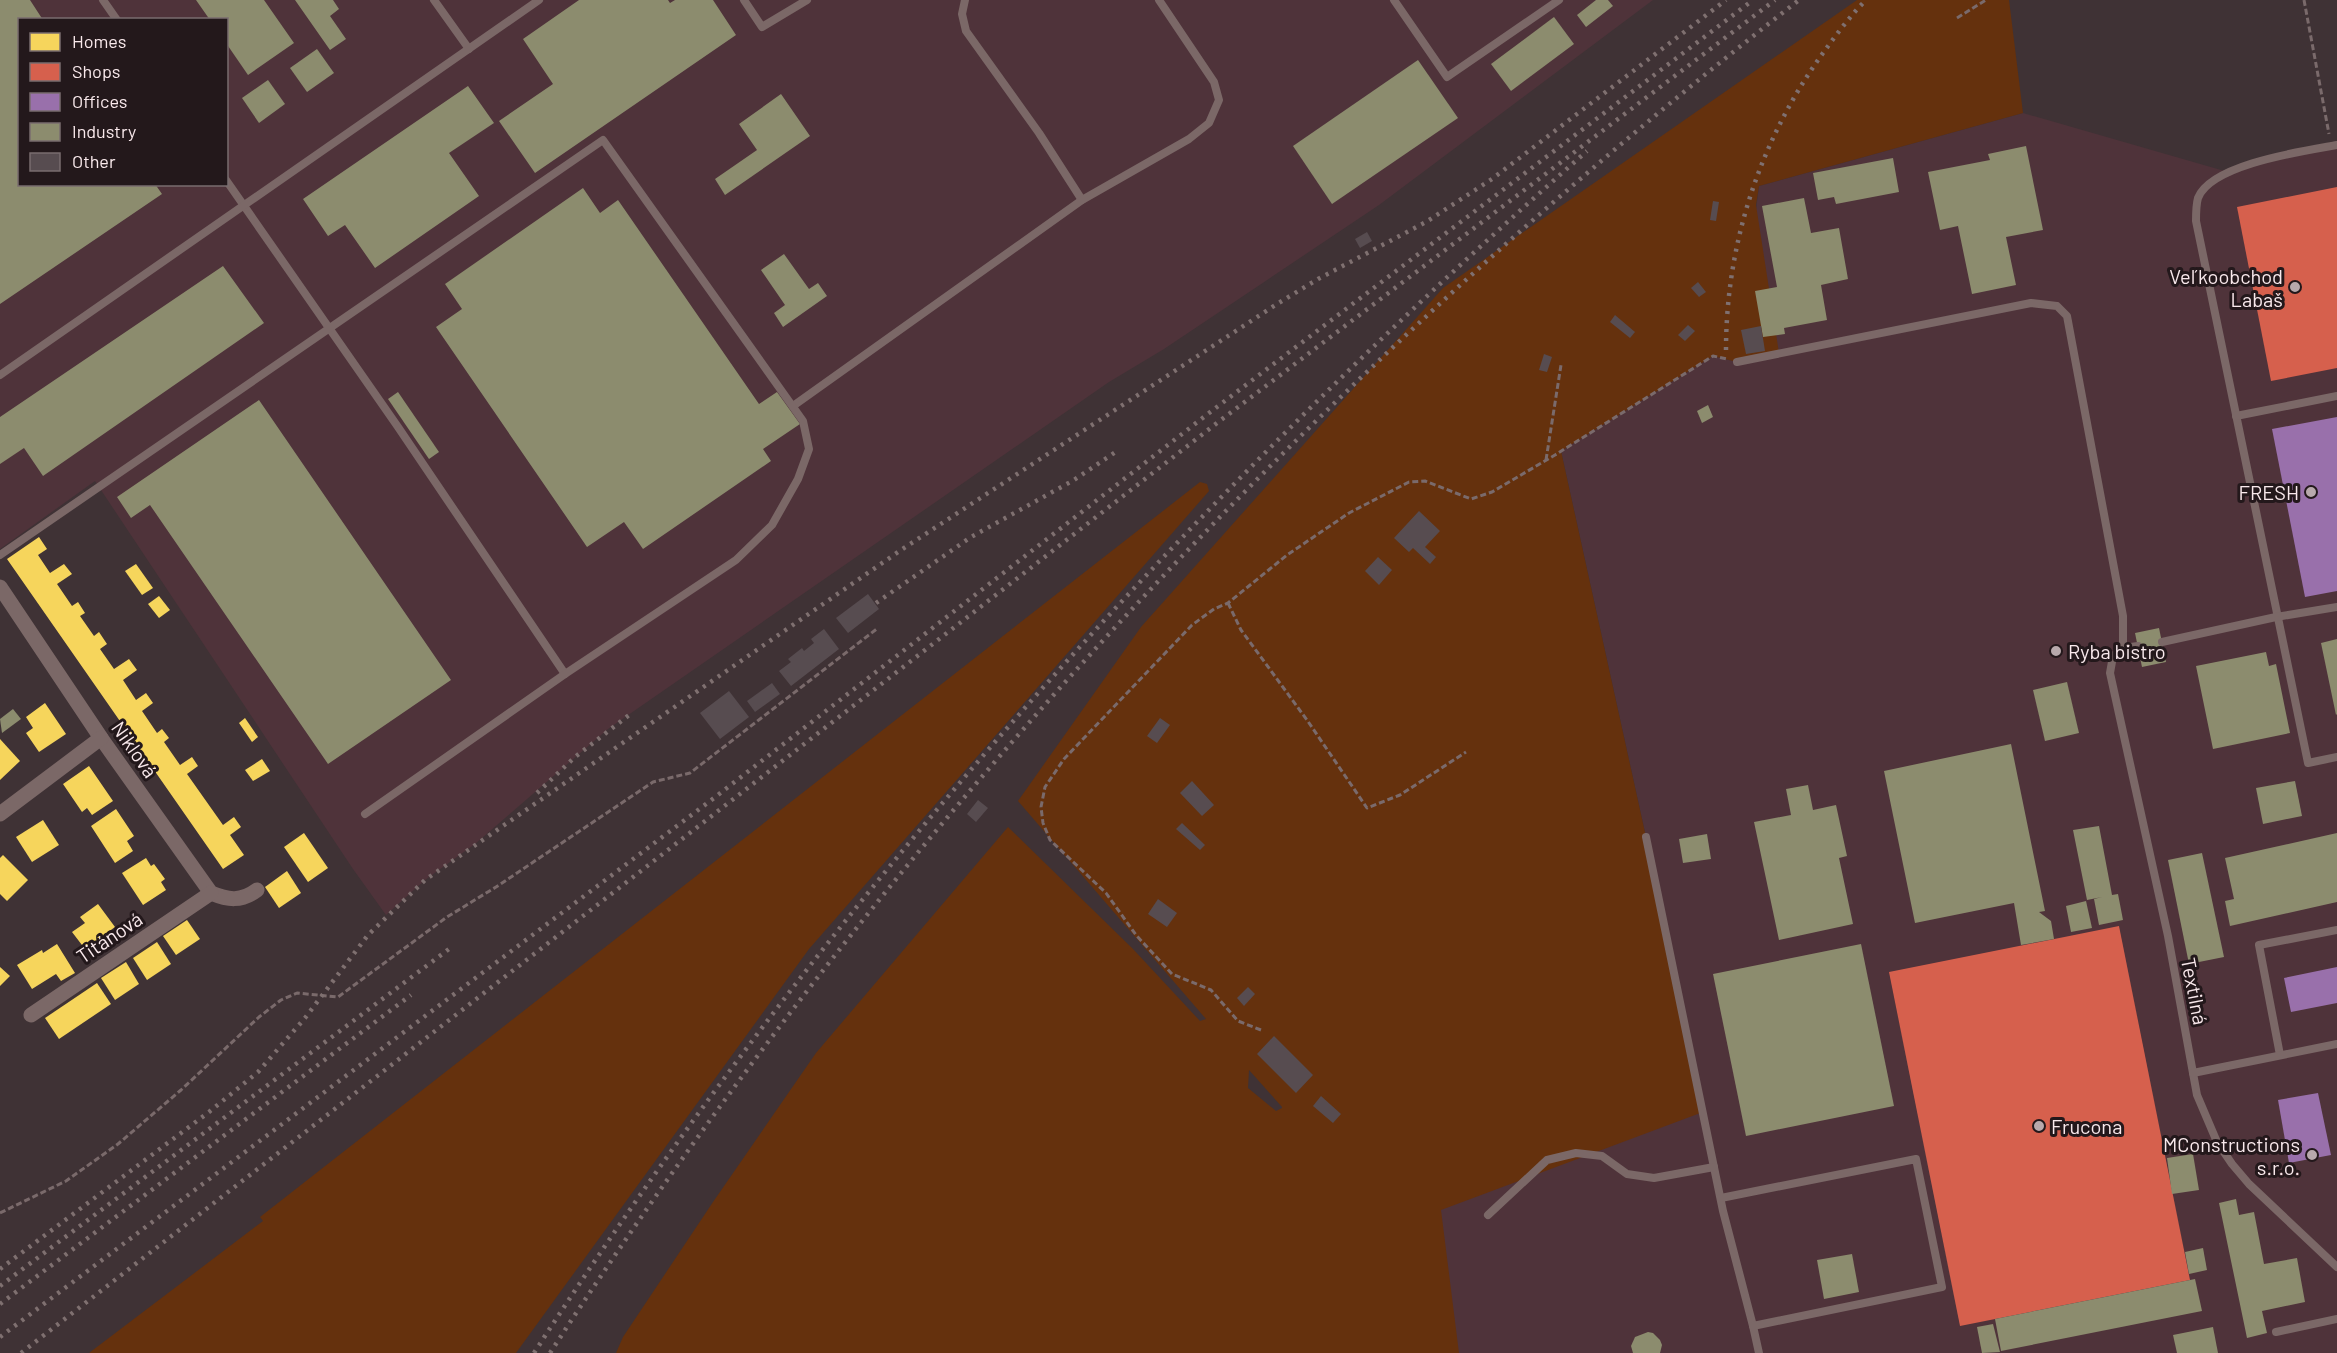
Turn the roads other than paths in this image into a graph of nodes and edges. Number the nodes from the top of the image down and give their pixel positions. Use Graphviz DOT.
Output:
graph roads {
  1 [pos="103,0"];
  2 [pos="434,0"];
  3 [pos="539,0"];
  4 [pos="744,0"];
  5 [pos="807,0"];
  6 [pos="965,0"];
  7 [pos="1159,0"];
  8 [pos="1394,0"];
  9 [pos="1559,0"];
  10 [pos="116,18"];
  11 [pos="469,49"];
  12 [pos="2334,145"];
  13 [pos="228,183"];
  14 [pos="1082,200"];
  15 [pos="244,205"];
  16 [pos="330,329"];
  17 [pos="1737,362"];
  18 [pos="0,375"];
  19 [pos="2337,396"];
  20 [pos="793,406"];
  21 [pos="2236,416"];
  22 [pos="0,555"];
  23 [pos="0,587"];
  24 [pos="2337,606"];
  25 [pos="2276,617"];
  26 [pos="2162,642"];
  27 [pos="2138,646"];
  28 [pos="2123,648"];
  29 [pos="565,674"];
  30 [pos="101,738"];
  31 [pos="2337,758"];
  32 [pos="0,814"];
  33 [pos="365,814"];
  34 [pos="1646,837"];
  35 [pos="257,890"];
  36 [pos="211,893"];
  37 [pos="2337,930"];
  38 [pos="31,1015"];
  39 [pos="2337,1044"];
  40 [pos="2280,1055"];
  41 [pos="2193,1073"];
  42 [pos="1714,1167"];
  43 [pos="1721,1198"];
  44 [pos="1488,1215"];
  45 [pos="2337,1267"];
  46 [pos="2337,1319"];
  47 [pos="1753,1326"];
  48 [pos="2276,1332"];
  49 [pos="1759,1353"];
  1 -- 10 [label="lane"];
  2 -- 11 [label="lane"];
  3 -- 11 [label="lane"];
  4 -- 5 [label="lane"];
  6 -- 14 [label="lane"];
  7 -- 14 [label="lane"];
  8 -- 9 [label="lane"];
  11 -- 15 [label="lane"];
  12 -- 21 [label="lane"];
  13 -- 15 [label="lane"];
  14 -- 20 [label="lane"];
  15 -- 16 [label="lane"];
  15 -- 18 [label="lane"];
  16 -- 20 [label="lane"];
  16 -- 22 [label="lane"];
  16 -- 29 [label="lane"];
  17 -- 28 [label="lane"];
  19 -- 21 [label="lane"];
  20 -- 29 [label="lane"];
  21 -- 25 [label="lane"];
  23 -- 30 [label="street, Niklová"];
  24 -- 25 [label="lane"];
  25 -- 26 [label="lane"];
  25 -- 31 [label="lane"];
  27 -- 28 [label="lane"];
  28 -- 41 [label="lane, Textilná"];
  29 -- 33 [label="lane"];
  30 -- 32 [label="street"];
  30 -- 36 [label="street, Niklová"];
  34 -- 42 [label="lane"];
  35 -- 36 [label="street"];
  36 -- 38 [label="street, Titánová"];
  37 -- 40 [label="lane"];
  39 -- 40 [label="lane"];
  40 -- 41 [label="lane"];
  41 -- 45 [label="lane, Textilná"];
  42 -- 43 [label="lane"];
  42 -- 44 [label="lane"];
  43 -- 47 [label="lane"];
  43 -- 47 [label="lane"];
  46 -- 48 [label="lane"];
  47 -- 49 [label="lane"];
}
